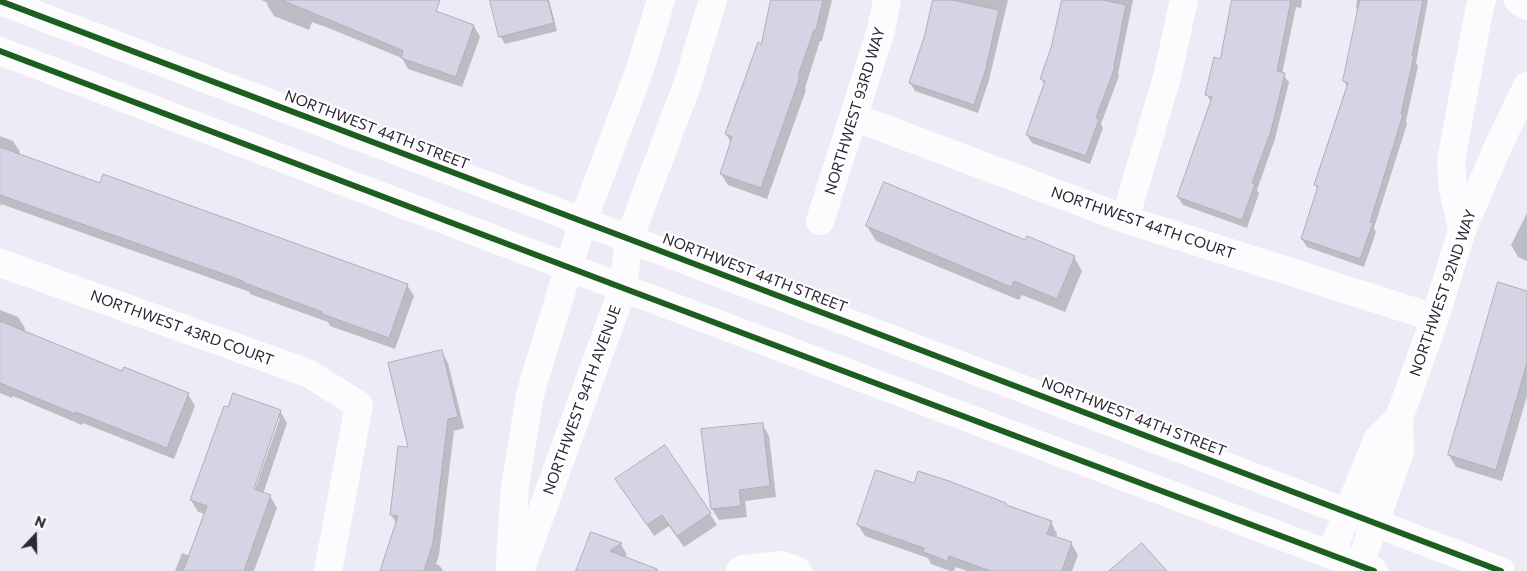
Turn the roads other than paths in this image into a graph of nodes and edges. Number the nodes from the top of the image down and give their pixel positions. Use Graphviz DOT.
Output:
graph roads {
  1 [pos="661,0"];
  2 [pos="713,0"];
  3 [pos="887,0"];
  4 [pos="1184,0"];
  5 [pos="1482,0"];
  6 [pos="1518,0"];
  7 [pos="0,1"];
  8 [pos="1527,6"];
  9 [pos="0,51"];
  10 [pos="1527,86"];
  11 [pos="854,117"];
  12 [pos="1125,219"];
  13 [pos="583,221"];
  14 [pos="820,221"];
  15 [pos="1462,230"];
  16 [pos="629,238"];
  17 [pos="0,263"];
  18 [pos="569,267"];
  19 [pos="623,288"];
  20 [pos="1436,318"];
  21 [pos="1398,418"];
  22 [pos="1347,512"];
  23 [pos="1374,523"];
  24 [pos="1331,554"];
  25 [pos="1367,568"];
  26 [pos="741,570"];
  27 [pos="328,571"];
  28 [pos="510,571"];
  29 [pos="520,571"];
  30 [pos="798,571"];
  31 [pos="1502,571"];
  1 -- 13 [label="street"];
  2 -- 16 [label="street, NORTHWEST 94TH AVENUE"];
  3 -- 11 [label="street, NORTHWEST 93RD WAY"];
  4 -- 12 [label="street"];
  5 -- 15 [label="street"];
  6 -- 8 [label="street"];
  7 -- 13 [label="street, NORTHWEST 44TH STREET"];
  9 -- 18 [label="street"];
  10 -- 15 [label="street, NORTHWEST 92ND WAY"];
  11 -- 12 [label="street, NORTHWEST 44TH COURT"];
  11 -- 14 [label="street, NORTHWEST 93RD WAY"];
  12 -- 20 [label="street, NORTHWEST 44TH COURT"];
  13 -- 16 [label="street, NORTHWEST 44TH STREET"];
  13 -- 18 [label="street"];
  15 -- 20 [label="street, NORTHWEST 92ND WAY"];
  16 -- 19 [label="street, NORTHWEST 94TH AVENUE"];
  16 -- 22 [label="street, NORTHWEST 44TH STREET"];
  17 -- 27 [label="street, NORTHWEST 43RD COURT"];
  18 -- 19 [label="street"];
  18 -- 28 [label="street"];
  19 -- 24 [label="street"];
  19 -- 29 [label="street, NORTHWEST 94TH AVENUE"];
  20 -- 21 [label="street, NORTHWEST 92ND WAY"];
  21 -- 22 [label="street, NORTHWEST 92ND WAY"];
  21 -- 23 [label="street, NORTHWEST 92ND WAY"];
  22 -- 23 [label="street, NORTHWEST 44TH STREET"];
  22 -- 24 [label="street, NORTHWEST 92ND WAY"];
  23 -- 25 [label="street, NORTHWEST 92ND WAY"];
  23 -- 31 [label="street, NORTHWEST 44TH STREET"];
  24 -- 25 [label="street"];
  26 -- 30 [label="street"];
}
